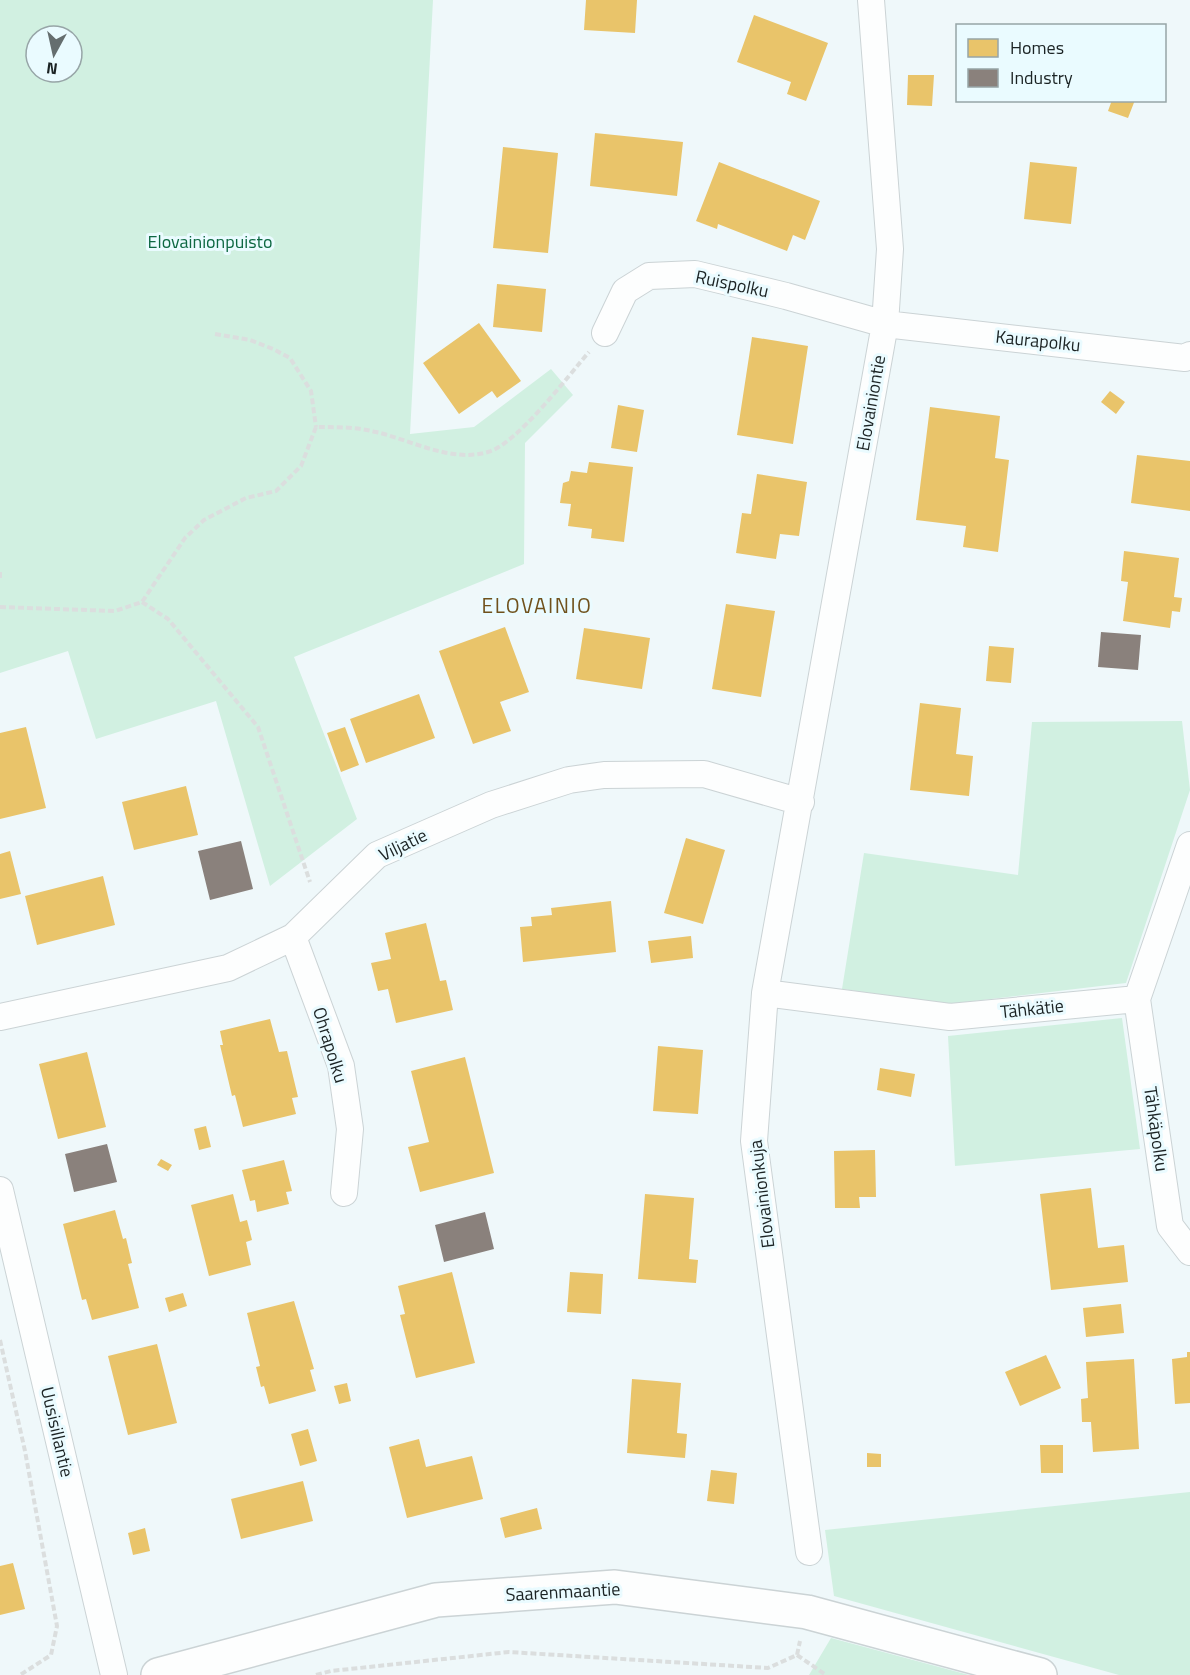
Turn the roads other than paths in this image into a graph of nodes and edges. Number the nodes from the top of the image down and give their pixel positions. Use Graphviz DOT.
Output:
graph roads {
  1 [pos="871,0"];
  2 [pos="885,324"];
  3 [pos="605,333"];
  4 [pos="1190,355"];
  5 [pos="801,802"];
  6 [pos="1190,845"];
  7 [pos="293,937"];
  8 [pos="765,993"];
  9 [pos="1137,999"];
  10 [pos="0,1017"];
  11 [pos="0,1190"];
  12 [pos="344,1192"];
  13 [pos="1190,1252"];
  14 [pos="809,1552"];
  15 [pos="114,1675"];
  16 [pos="158,1675"];
  17 [pos="1040,1675"];
  1 -- 2 [label="street, Elovainiontie"];
  2 -- 3 [label="street, Ruispolku"];
  2 -- 4 [label="street, Kaurapolku"];
  2 -- 5 [label="street, Elovainiontie"];
  5 -- 7 [label="street, Viljatie"];
  5 -- 8 [label="street, Elovainionkuja"];
  6 -- 9 [label="street"];
  7 -- 10 [label="street, Viljatie"];
  7 -- 12 [label="street, Ohrapolku"];
  8 -- 9 [label="street, Tähkätie"];
  8 -- 14 [label="street, Elovainionkuja"];
  9 -- 13 [label="street, Tähkäpolku"];
  11 -- 15 [label="street, Uusisillantie"];
  16 -- 17 [label="street, Saarenmaantie"];
}
